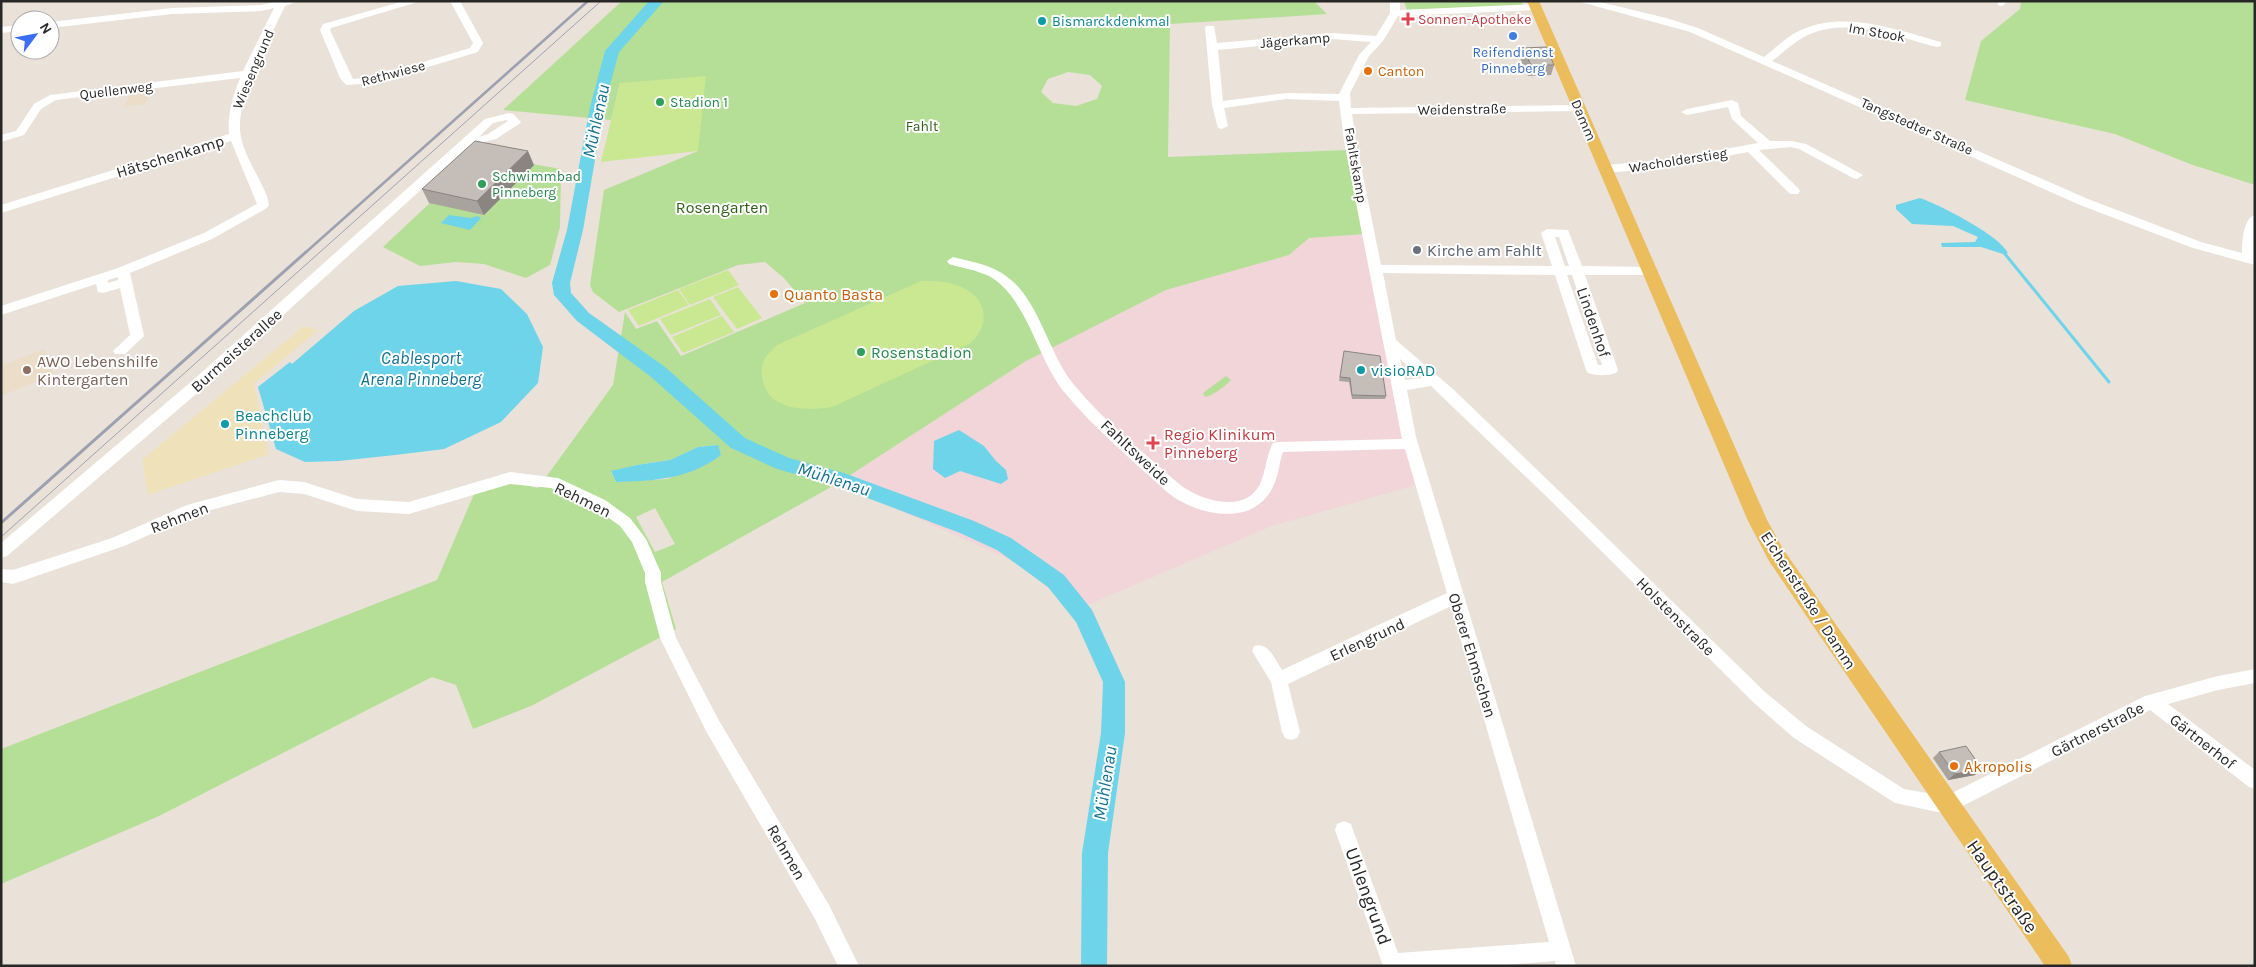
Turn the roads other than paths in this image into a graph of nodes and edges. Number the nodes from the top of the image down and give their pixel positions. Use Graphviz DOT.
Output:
graph roads {
  1 [pos="294,1"];
  2 [pos="416,1"];
  3 [pos="455,1"];
  4 [pos="1582,1"];
  5 [pos="281,4"];
  6 [pos="1534,4"];
  7 [pos="1395,7"];
  8 [pos="60,24"];
  9 [pos="1210,28"];
  10 [pos="1379,39"];
  11 [pos="1937,44"];
  12 [pos="1211,47"];
  13 [pos="1766,60"];
  14 [pos="249,74"];
  15 [pos="1344,98"];
  16 [pos="1218,105"];
  17 [pos="1579,108"];
  18 [pos="1346,111"];
  19 [pos="1687,112"];
  20 [pos="1222,126"];
  21 [pos="234,136"];
  22 [pos="1,139"];
  23 [pos="465,143"];
  24 [pos="1767,145"];
  25 [pos="1750,148"];
  26 [pos="1606,169"];
  27 [pos="1857,175"];
  28 [pos="1794,191"];
  29 [pos="1,209"];
  30 [pos="2255,219"];
  31 [pos="1635,238"];
  32 [pos="2252,260"];
  33 [pos="953,261"];
  34 [pos="1376,269"];
  35 [pos="1560,269"];
  36 [pos="1576,270"];
  37 [pos="1650,271"];
  38 [pos="124,277"];
  39 [pos="1,311"];
  40 [pos="1390,342"];
  41 [pos="120,351"];
  42 [pos="1434,381"];
  43 [pos="1398,386"];
  44 [pos="1411,444"];
  45 [pos="1,552"];
  46 [pos="1,575"];
  47 [pos="1455,597"];
  48 [pos="1260,651"];
  49 [pos="2255,676"];
  50 [pos="1279,680"];
  51 [pos="2151,701"];
  52 [pos="1291,732"];
  53 [pos="2255,781"];
  54 [pos="1947,805"];
  55 [pos="1344,830"];
  56 [pos="1564,958"];
  57 [pos="1393,964"];
  58 [pos="849,966"];
  59 [pos="2060,966"];
  1 -- 5 [label="street"];
  2 -- 3 [label="street, Rethwiese"];
  4 -- 13 [label="street, Tangstedter Straße"];
  5 -- 8 [label="street"];
  5 -- 14 [label="street, Wiesengrund"];
  6 -- 7 [label="street"];
  6 -- 17 [label="main road, Damm"];
  7 -- 10 [label="street"];
  9 -- 12 [label="street"];
  10 -- 12 [label="street, Jägerkamp"];
  10 -- 15 [label="street"];
  11 -- 13 [label="street, Im Stook"];
  12 -- 16 [label="street"];
  13 -- 32 [label="street, Tangstedter Straße"];
  14 -- 21 [label="street, Wiesengrund"];
  14 -- 22 [label="street, Quellenweg"];
  15 -- 16 [label="street"];
  15 -- 18 [label="street, Fahltskamp"];
  16 -- 20 [label="street"];
  17 -- 18 [label="street, Weidenstraße"];
  17 -- 26 [label="main road, Damm"];
  18 -- 34 [label="street, Fahltskamp"];
  19 -- 24 [label="street"];
  21 -- 29 [label="street, Hätschenkamp"];
  21 -- 38 [label="street, Hätschenkamp"];
  23 -- 45 [label="street, Burmeisterallee"];
  24 -- 25 [label="street, Wacholderstieg"];
  24 -- 27 [label="street, Wacholderstieg"];
  25 -- 26 [label="street, Wacholderstieg"];
  25 -- 28 [label="street, Wacholderstieg"];
  26 -- 31 [label="main road, Damm"];
  30 -- 32 [label="street, Tangstedter Straße"];
  31 -- 37 [label="main road, Eichenstraße / Damm"];
  33 -- 44 [label="street, Fahltsweide"];
  34 -- 35 [label="street, Lindenhof"];
  34 -- 40 [label="street, Fahltskamp"];
  35 -- 36 [label="street, Lindenhof"];
  35 -- 36 [label="street, Lindenhof"];
  35 -- 36 [label="street, Lindenhof"];
  36 -- 37 [label="street, Lindenhof"];
  37 -- 54 [label="main road, Eichenstraße / Damm"];
  38 -- 39 [label="street, Hätschenkamp"];
  38 -- 41 [label="street"];
  40 -- 42 [label="street, Holstenstraße"];
  40 -- 43 [label="street, Oberer Ehmschen"];
  42 -- 43 [label="street"];
  42 -- 54 [label="street, Holstenstraße"];
  43 -- 44 [label="street, Oberer Ehmschen"];
  44 -- 47 [label="street, Oberer Ehmschen"];
  46 -- 58 [label="street, Rehmen"];
  47 -- 50 [label="street, Erlengrund"];
  47 -- 56 [label="street, Oberer Ehmschen"];
  48 -- 50 [label="street"];
  49 -- 51 [label="street, Gärtnerstraße"];
  50 -- 52 [label="street"];
  51 -- 53 [label="street, Gärtnerhof"];
  51 -- 54 [label="street, Gärtnerstraße"];
  54 -- 59 [label="main road, Hauptstraße"];
  55 -- 57 [label="street, Uhlengrund"];
  56 -- 57 [label="street, Uhlengrund"];
}
